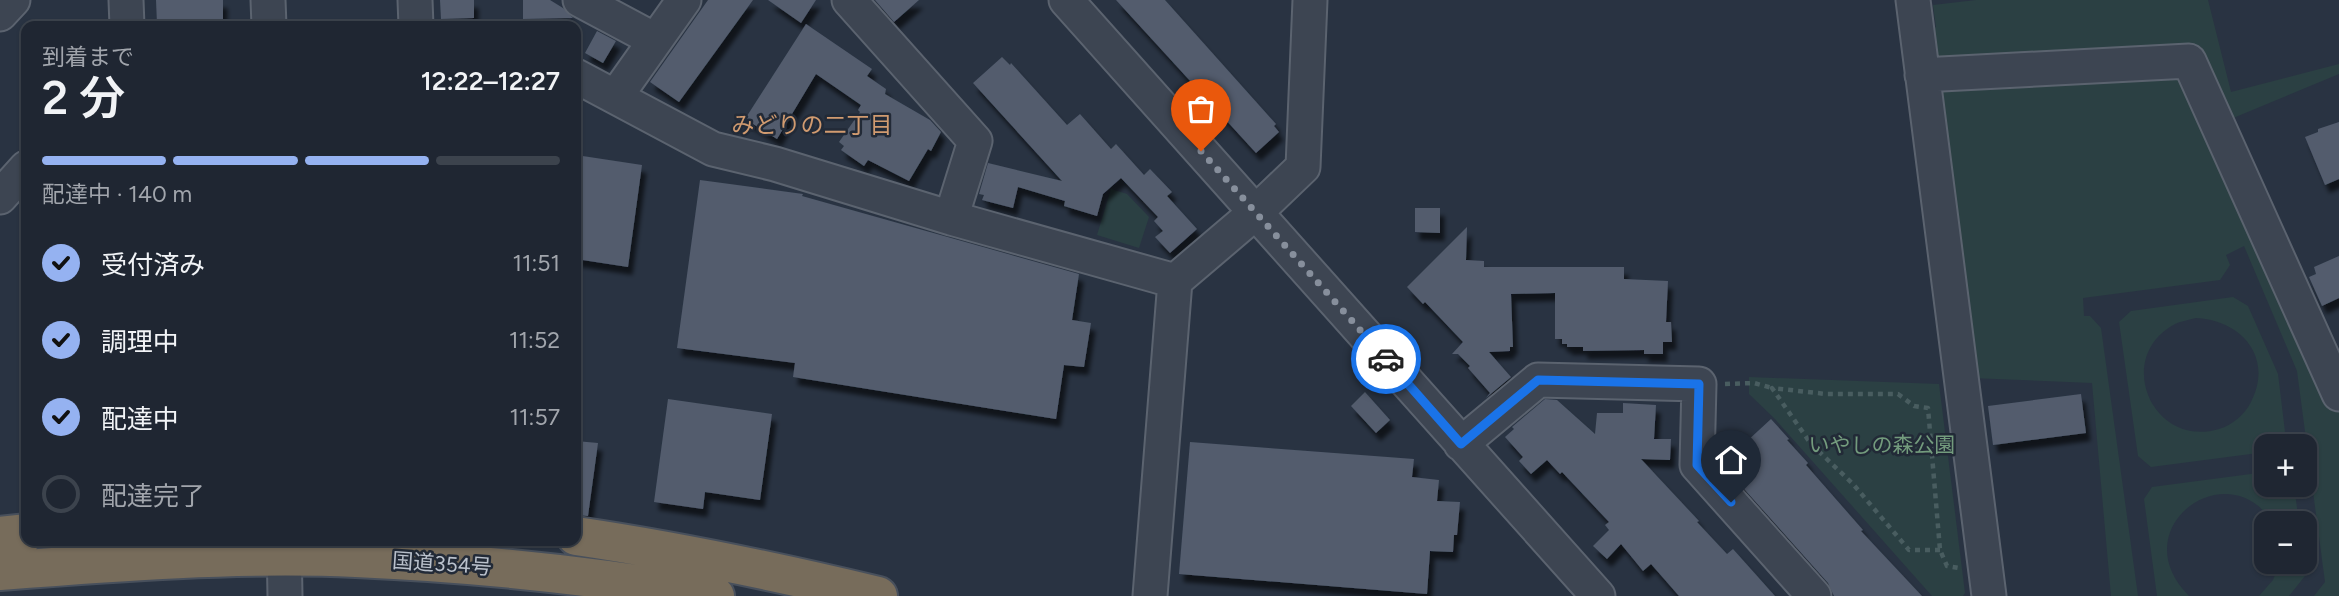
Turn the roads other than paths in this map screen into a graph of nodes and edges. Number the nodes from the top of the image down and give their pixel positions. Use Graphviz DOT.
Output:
graph roads {
  1 [pos="13,0"];
  2 [pos="126,0"];
  3 [pos="268,0"];
  4 [pos="415,0"];
  5 [pos="580,0"];
  6 [pos="684,0"];
  7 [pos="849,0"];
  8 [pos="1066,0"];
  9 [pos="1310,0"];
  10 [pos="1913,0"];
  11 [pos="0,14"];
  12 [pos="127,21"];
  13 [pos="269,21"];
  14 [pos="416,21"];
  15 [pos="656,40"];
  16 [pos="1922,75"];
  17 [pos="581,78"];
  18 [pos="616,96"];
  19 [pos="21,173"];
  20 [pos="0,197"];
  21 [pos="1256,212"];
  22 [pos="951,218"];
  23 [pos="1175,281"];
  24 [pos="2339,394"];
  25 [pos="1461,444"];
  26 [pos="21,534"];
  27 [pos="0,536"];
  28 [pos="581,538"];
  29 [pos="285,549"];
  30 [pos="0,571"];
  31 [pos="285,596"];
  32 [pos="715,596"];
  33 [pos="877,596"];
  34 [pos="1150,596"];
  35 [pos="1598,596"];
  36 [pos="1814,596"];
  37 [pos="1989,596"];
  1 -- 11 [label="street"];
  2 -- 12 [label="street"];
  3 -- 13 [label="street"];
  4 -- 14 [label="street"];
  5 -- 15 [label="street"];
  6 -- 15 [label="street"];
  7 -- 22 [label="street"];
  8 -- 21 [label="street"];
  9 -- 21 [label="street"];
  10 -- 16 [label="street"];
  15 -- 18 [label="street"];
  16 -- 24 [label="street"];
  16 -- 37 [label="street"];
  17 -- 18 [label="street"];
  18 -- 22 [label="street"];
  19 -- 20 [label="street"];
  21 -- 23 [label="street"];
  21 -- 25 [label="street"];
  22 -- 23 [label="street"];
  23 -- 34 [label="street"];
  25 -- 35 [label="street"];
  25 -- 36 [label="street"];
  26 -- 27 [label="highway"];
  28 -- 33 [label="highway"];
  29 -- 30 [label="highway, 国道354号"];
  29 -- 31 [label="street"];
  29 -- 32 [label="highway, 国道354号"];
}
